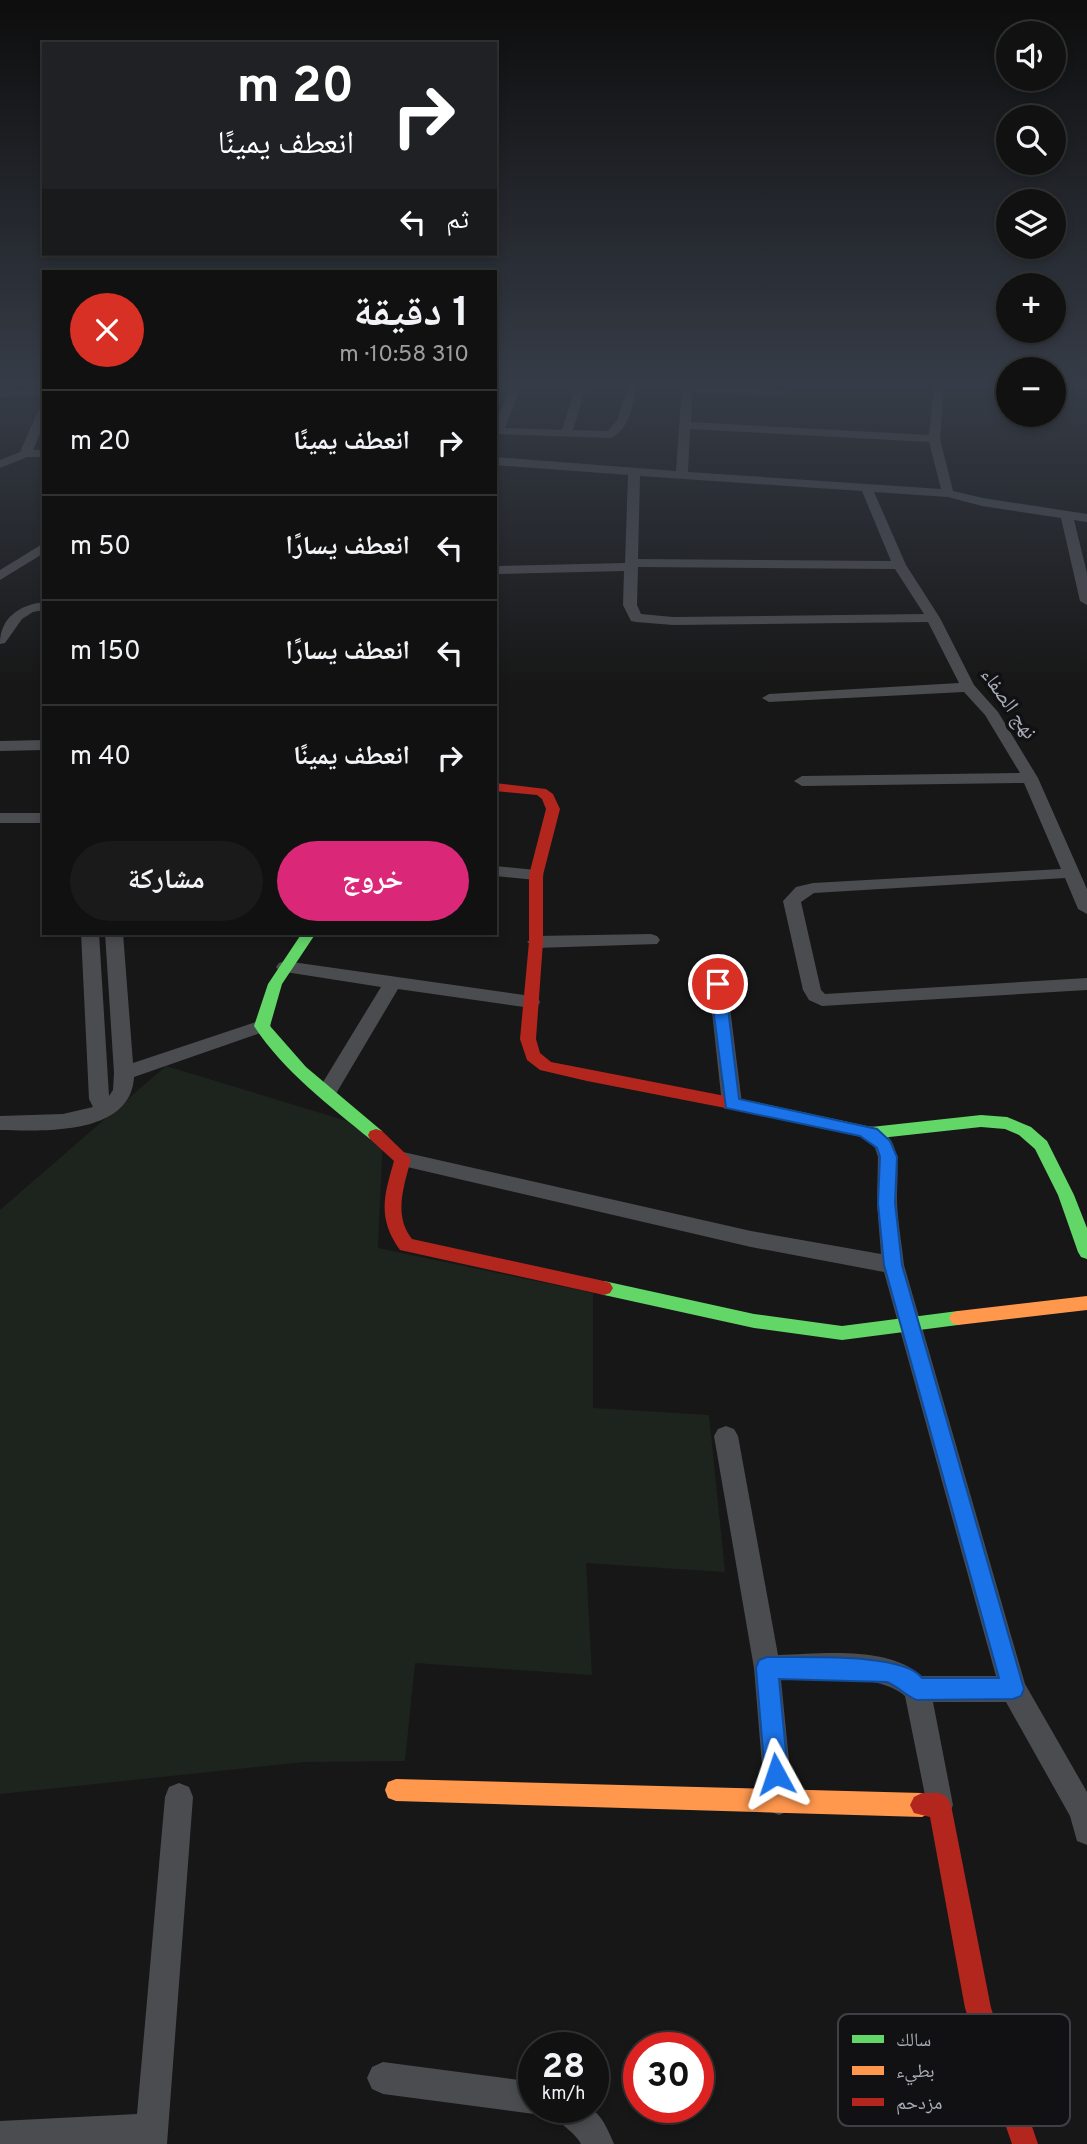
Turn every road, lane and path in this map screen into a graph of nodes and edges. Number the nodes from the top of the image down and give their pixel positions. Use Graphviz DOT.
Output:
graph roads {
  1 [pos="634,486"];
  2 [pos="825,486"];
  3 [pos="946,486"];
  4 [pos="867,489"];
  5 [pos="948,493"];
  6 [pos="1067,515"];
  7 [pos="1087,518"];
  8 [pos="42,548"];
  9 [pos="632,565"];
  10 [pos="899,565"];
  11 [pos="497,570"];
  12 [pos="1083,575"];
  13 [pos="0,576"];
  14 [pos="1087,601"];
  15 [pos="42,606"];
  16 [pos="933,618"];
  17 [pos="0,640"];
  18 [pos="968,687"];
  19 [pos="769,698"];
  20 [pos="42,745"];
  21 [pos="0,746"];
  22 [pos="1030,778"];
  23 [pos="802,781"];
  24 [pos="497,787"];
  25 [pos="0,818"];
  26 [pos="42,818"];
  27 [pos="497,871"];
  28 [pos="1072,873"];
  29 [pos="536,875"];
  30 [pos="1087,909"];
  31 [pos="90,935"];
  32 [pos="114,935"];
  33 [pos="308,935"];
  34 [pos="651,940"];
  35 [pos="536,942"];
  36 [pos="285,967"];
  37 [pos="393,982"];
  38 [pos="718,984"];
  39 [pos="1087,984"];
  40 [pos="531,1002"];
  41 [pos="262,1026"];
  42 [pos="124,1073"];
  43 [pos="327,1092"];
  44 [pos="732,1104"];
  45 [pos="105,1110"];
  46 [pos="0,1123"];
  47 [pos="871,1133"];
  48 [pos="403,1159"];
  49 [pos="1087,1252"];
  50 [pos="893,1265"];
  51 [pos="1087,1303"];
  52 [pos="910,1323"];
  53 [pos="726,1436"];
  54 [pos="767,1668"];
  55 [pos="917,1689"];
  56 [pos="1013,1689"];
  57 [pos="396,1790"];
  58 [pos="179,1797"];
  59 [pos="779,1801"];
  60 [pos="939,1805"];
  61 [pos="1087,1831"];
  62 [pos="980,2014"];
  63 [pos="383,2078"];
  64 [pos="518,2096"];
  65 [pos="587,2123"];
  66 [pos="1019,2126"];
  67 [pos="0,2137"];
  68 [pos="152,2137"];
  69 [pos="598,2144"];
  70 [pos="1025,2144"];
  1 -- 9 [label="street"];
  2 -- 4 [label="street"];
  3 -- 5 [label="street"];
  4 -- 5 [label="street"];
  4 -- 10 [label="street, نهج الصفاء"];
  5 -- 6 [label="street"];
  6 -- 7 [label="street"];
  6 -- 12 [label="street"];
  8 -- 13 [label="street"];
  9 -- 10 [label="street"];
  9 -- 11 [label="street"];
  9 -- 16 [label="street"];
  10 -- 16 [label="street, نهج الصفاء"];
  12 -- 14 [label="street"];
  15 -- 17 [label="street"];
  16 -- 18 [label="street, نهج الصفاء"];
  18 -- 19 [label="street"];
  18 -- 22 [label="street, نهج الصفاء"];
  20 -- 21 [label="street"];
  22 -- 23 [label="street"];
  22 -- 28 [label="street, نهج الصفاء"];
  24 -- 29 [label="street"];
  25 -- 26 [label="street"];
  27 -- 29 [label="street"];
  28 -- 30 [label="street, نهج الصفاء"];
  28 -- 39 [label="street"];
  29 -- 35 [label="street"];
  31 -- 45 [label="street"];
  32 -- 42 [label="street"];
  33 -- 36 [label="street"];
  34 -- 35 [label="street"];
  35 -- 40 [label="street"];
  36 -- 37 [label="street"];
  36 -- 41 [label="street"];
  37 -- 40 [label="street"];
  37 -- 43 [label="street"];
  38 -- 44 [label="street"];
  40 -- 44 [label="street"];
  41 -- 42 [label="street"];
  41 -- 43 [label="street"];
  42 -- 45 [label="street"];
  43 -- 48 [label="street"];
  44 -- 47 [label="street"];
  45 -- 46 [label="street"];
  47 -- 49 [label="street"];
  47 -- 50 [label="street"];
  48 -- 50 [label="street"];
  48 -- 52 [label="street"];
  50 -- 52 [label="street"];
  51 -- 52 [label="street"];
  52 -- 56 [label="street"];
  53 -- 54 [label="street"];
  54 -- 55 [label="street"];
  54 -- 59 [label="street"];
  55 -- 56 [label="street"];
  55 -- 60 [label="street"];
  56 -- 61 [label="street"];
  57 -- 59 [label="street"];
  58 -- 68 [label="street"];
  59 -- 60 [label="street"];
  60 -- 62 [label="street"];
  63 -- 64 [label="street"];
  65 -- 69 [label="street"];
  66 -- 70 [label="street"];
  67 -- 68 [label="street"];
}
